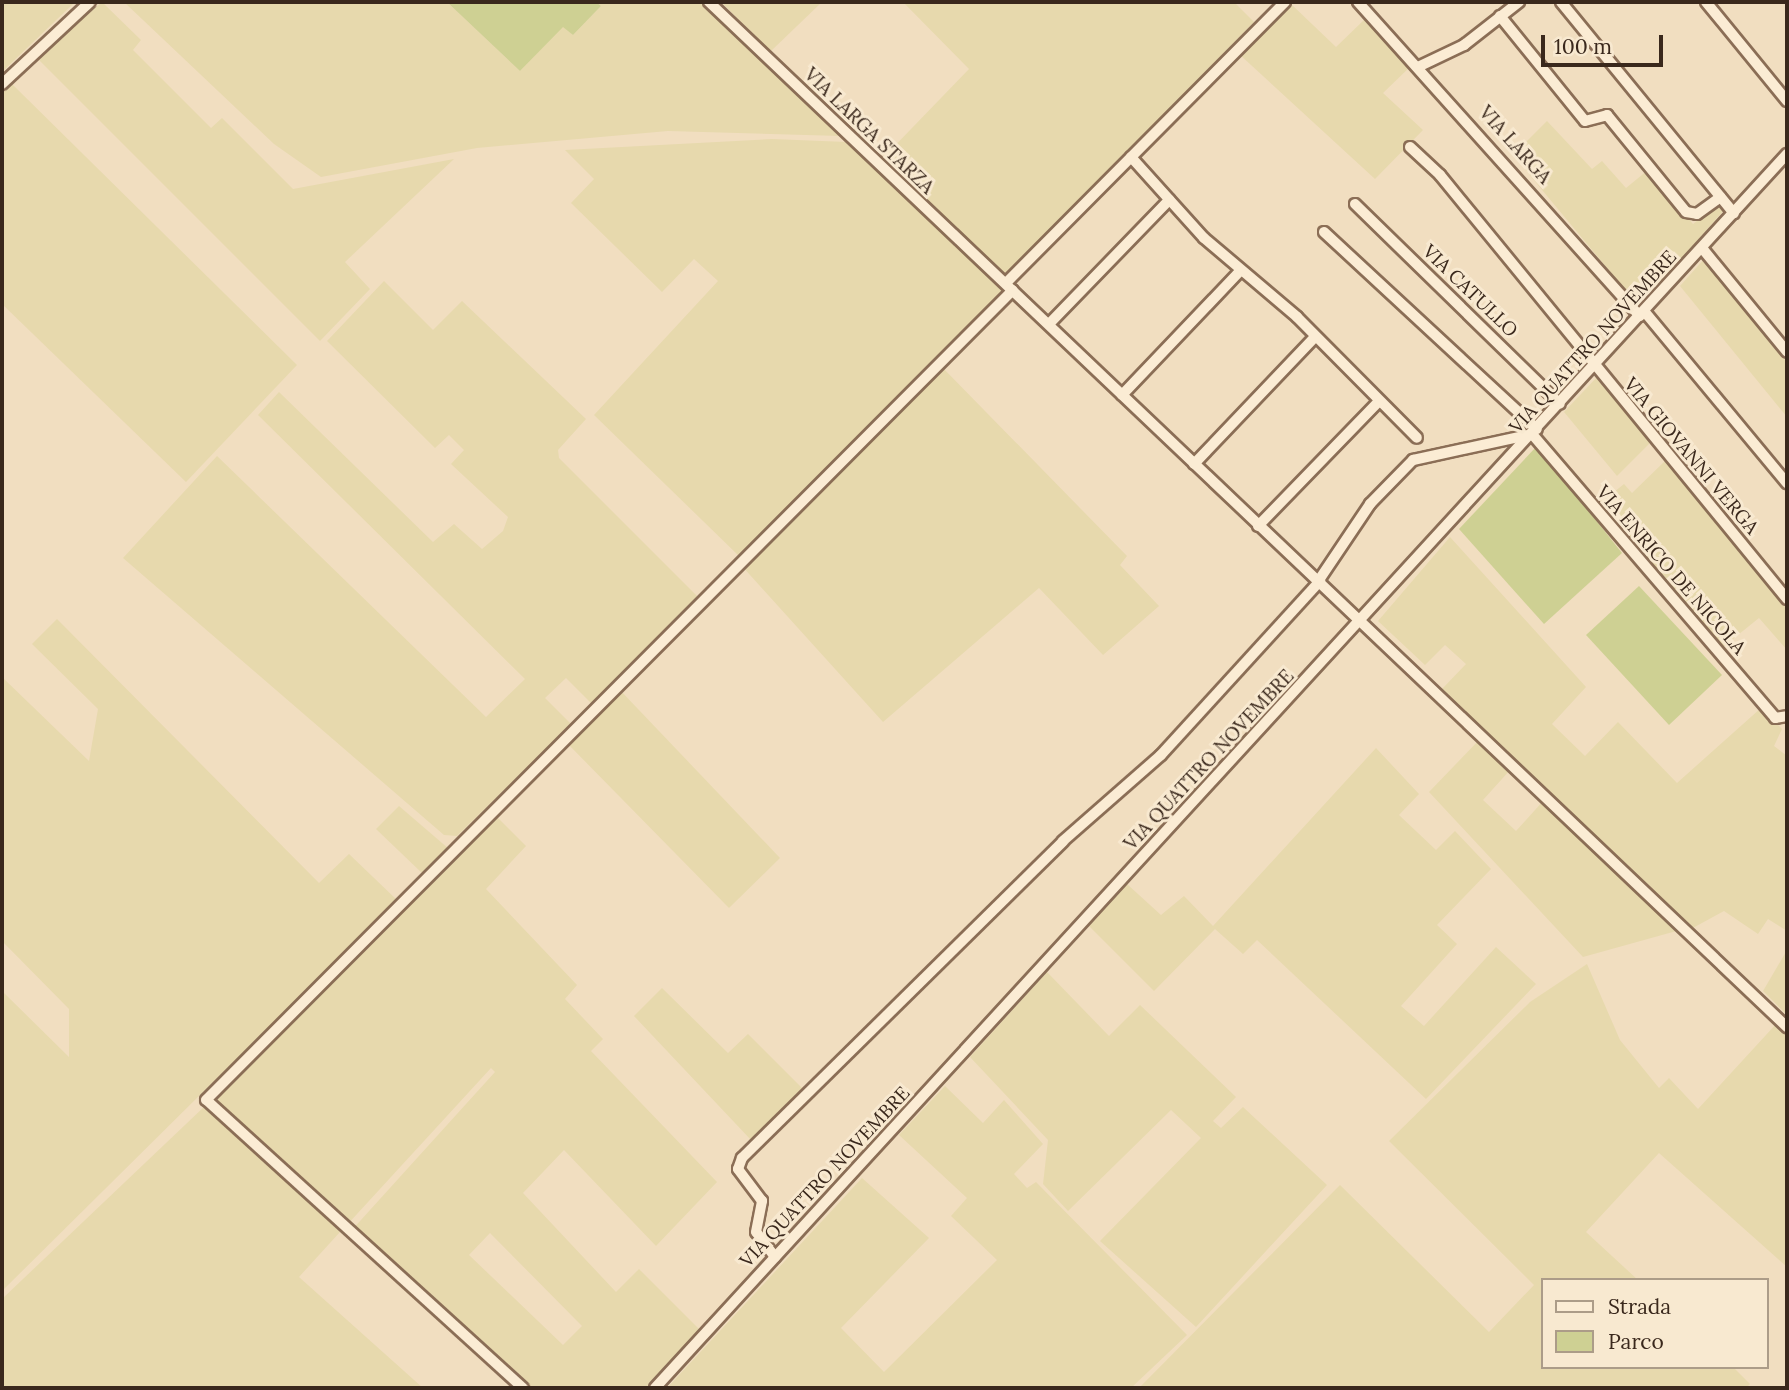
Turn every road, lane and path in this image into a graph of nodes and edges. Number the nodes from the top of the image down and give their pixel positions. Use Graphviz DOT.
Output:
graph roads {
  1 [pos="90,2"];
  2 [pos="709,2"];
  3 [pos="1285,2"];
  4 [pos="1358,2"];
  5 [pos="1519,2"];
  6 [pos="1560,2"];
  7 [pos="1706,2"];
  8 [pos="1500,16"];
  9 [pos="1420,66"];
  10 [pos="2,84"];
  11 [pos="1787,102"];
  12 [pos="1410,147"];
  13 [pos="1787,154"];
  14 [pos="1131,157"];
  15 [pos="1720,197"];
  16 [pos="1168,200"];
  17 [pos="1355,204"];
  18 [pos="1734,214"];
  19 [pos="1324,232"];
  20 [pos="1702,248"];
  21 [pos="1240,271"];
  22 [pos="1010,286"];
  23 [pos="1642,314"];
  24 [pos="1049,324"];
  25 [pos="1315,337"];
  26 [pos="1787,352"];
  27 [pos="1594,368"];
  28 [pos="1122,396"];
  29 [pos="1377,403"];
  30 [pos="1560,404"];
  31 [pos="1535,432"];
  32 [pos="1417,438"];
  33 [pos="1194,464"];
  34 [pos="1787,483"];
  35 [pos="1258,526"];
  36 [pos="1320,581"];
  37 [pos="1787,598"];
  38 [pos="1362,621"];
  39 [pos="1787,716"];
  40 [pos="1787,1027"];
  41 [pos="775,1257"];
  42 [pos="523,1388"];
  43 [pos="655,1388"];
  1 -- 10 [label="street"];
  2 -- 22 [label="street, VIA LARGA STARZA"];
  3 -- 14 [label="street"];
  4 -- 9 [label="street, VIA LARGA"];
  5 -- 8 [label="street"];
  6 -- 15 [label="street"];
  7 -- 11 [label="street"];
  8 -- 9 [label="street"];
  8 -- 15 [label="street"];
  9 -- 23 [label="street, VIA LARGA"];
  12 -- 27 [label="street, VIA GIOVANNI VERGA"];
  13 -- 18 [label="street, VIA QUATTRO NOVEMBRE"];
  14 -- 16 [label="street"];
  14 -- 22 [label="street"];
  15 -- 18 [label="street"];
  16 -- 21 [label="street"];
  16 -- 24 [label="street"];
  17 -- 30 [label="street, VIA CATULLO"];
  18 -- 20 [label="street, VIA QUATTRO NOVEMBRE"];
  19 -- 31 [label="street"];
  20 -- 23 [label="street, VIA QUATTRO NOVEMBRE"];
  20 -- 26 [label="street"];
  21 -- 25 [label="street"];
  21 -- 28 [label="street"];
  22 -- 24 [label="street, VIA LARGA STARZA"];
  22 -- 42 [label="street"];
  23 -- 27 [label="street, VIA QUATTRO NOVEMBRE"];
  23 -- 34 [label="street, VIA LARGA"];
  24 -- 28 [label="street, VIA LARGA STARZA"];
  25 -- 29 [label="street"];
  25 -- 33 [label="street"];
  27 -- 30 [label="street, VIA QUATTRO NOVEMBRE"];
  27 -- 37 [label="street, VIA GIOVANNI VERGA"];
  28 -- 33 [label="street, VIA LARGA STARZA"];
  29 -- 32 [label="street"];
  29 -- 35 [label="street"];
  30 -- 31 [label="street, VIA QUATTRO NOVEMBRE"];
  31 -- 36 [label="street"];
  31 -- 38 [label="street, VIA QUATTRO NOVEMBRE"];
  31 -- 39 [label="street, VIA ENRICO DE NICOLA"];
  33 -- 35 [label="street, VIA LARGA STARZA"];
  35 -- 36 [label="street, VIA LARGA STARZA"];
  36 -- 38 [label="street, VIA LARGA STARZA"];
  36 -- 41 [label="street"];
  38 -- 40 [label="street, VIA LARGA STARZA"];
  38 -- 41 [label="street, VIA QUATTRO NOVEMBRE"];
  41 -- 43 [label="street, VIA QUATTRO NOVEMBRE"];
}
